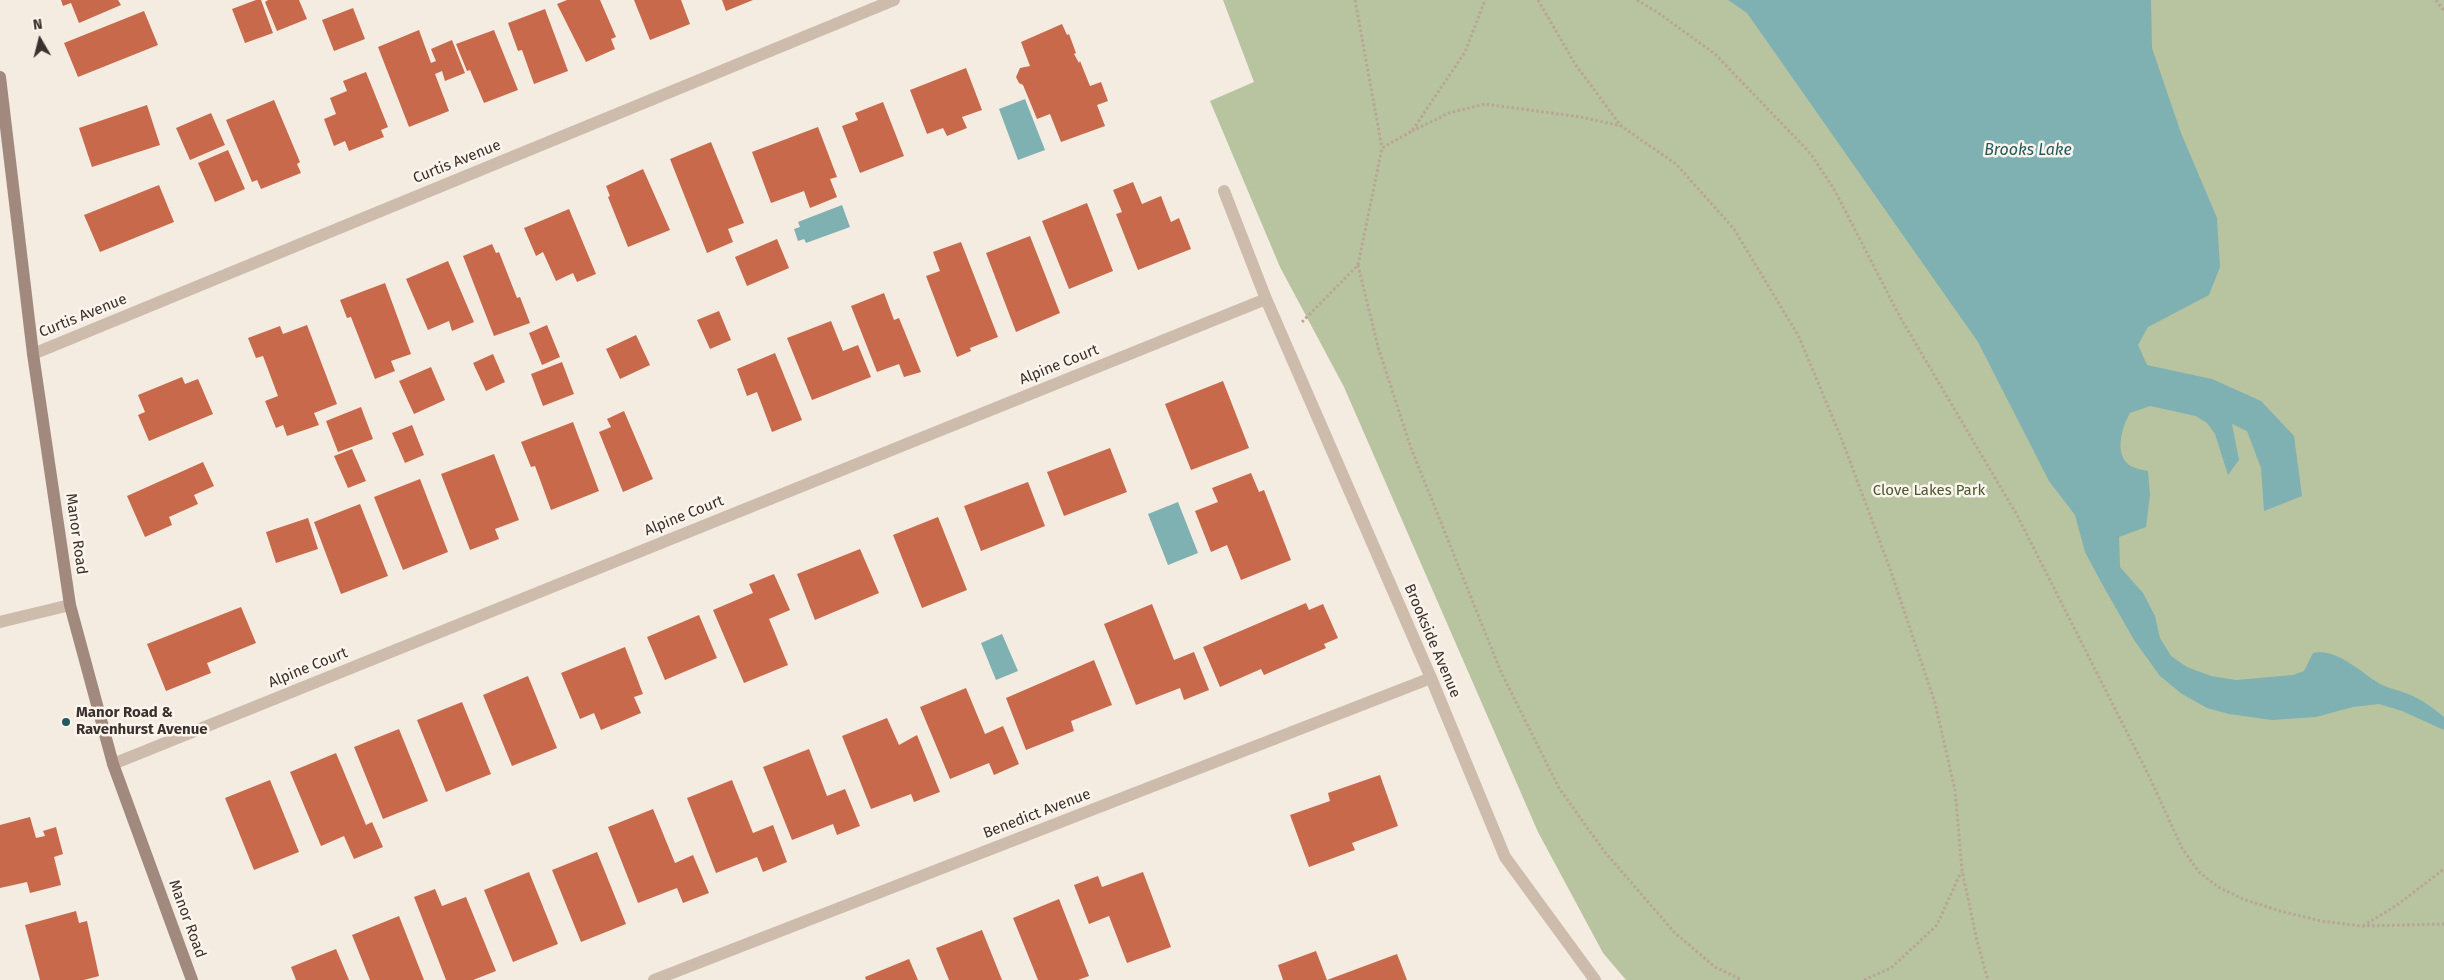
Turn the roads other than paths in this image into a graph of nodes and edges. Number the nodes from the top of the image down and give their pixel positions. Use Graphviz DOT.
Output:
graph roads {
  1 [pos="894,0"];
  2 [pos="0,77"];
  3 [pos="1224,191"];
  4 [pos="1266,299"];
  5 [pos="33,354"];
  6 [pos="70,605"];
  7 [pos="0,622"];
  8 [pos="1430,678"];
  9 [pos="113,764"];
  10 [pos="192,980"];
  11 [pos="654,980"];
  12 [pos="1595,980"];
  1 -- 5 [label="street, Curtis Avenue"];
  2 -- 5 [label="street, Manor Road"];
  3 -- 4 [label="street, Brookside Avenue"];
  4 -- 8 [label="street, Brookside Avenue"];
  4 -- 9 [label="street, Alpine Court"];
  5 -- 6 [label="street, Manor Road"];
  6 -- 7 [label="street"];
  6 -- 9 [label="street, Manor Road"];
  8 -- 11 [label="street, Benedict Avenue"];
  8 -- 12 [label="street, Brookside Avenue"];
  9 -- 10 [label="street, Manor Road"];
}
